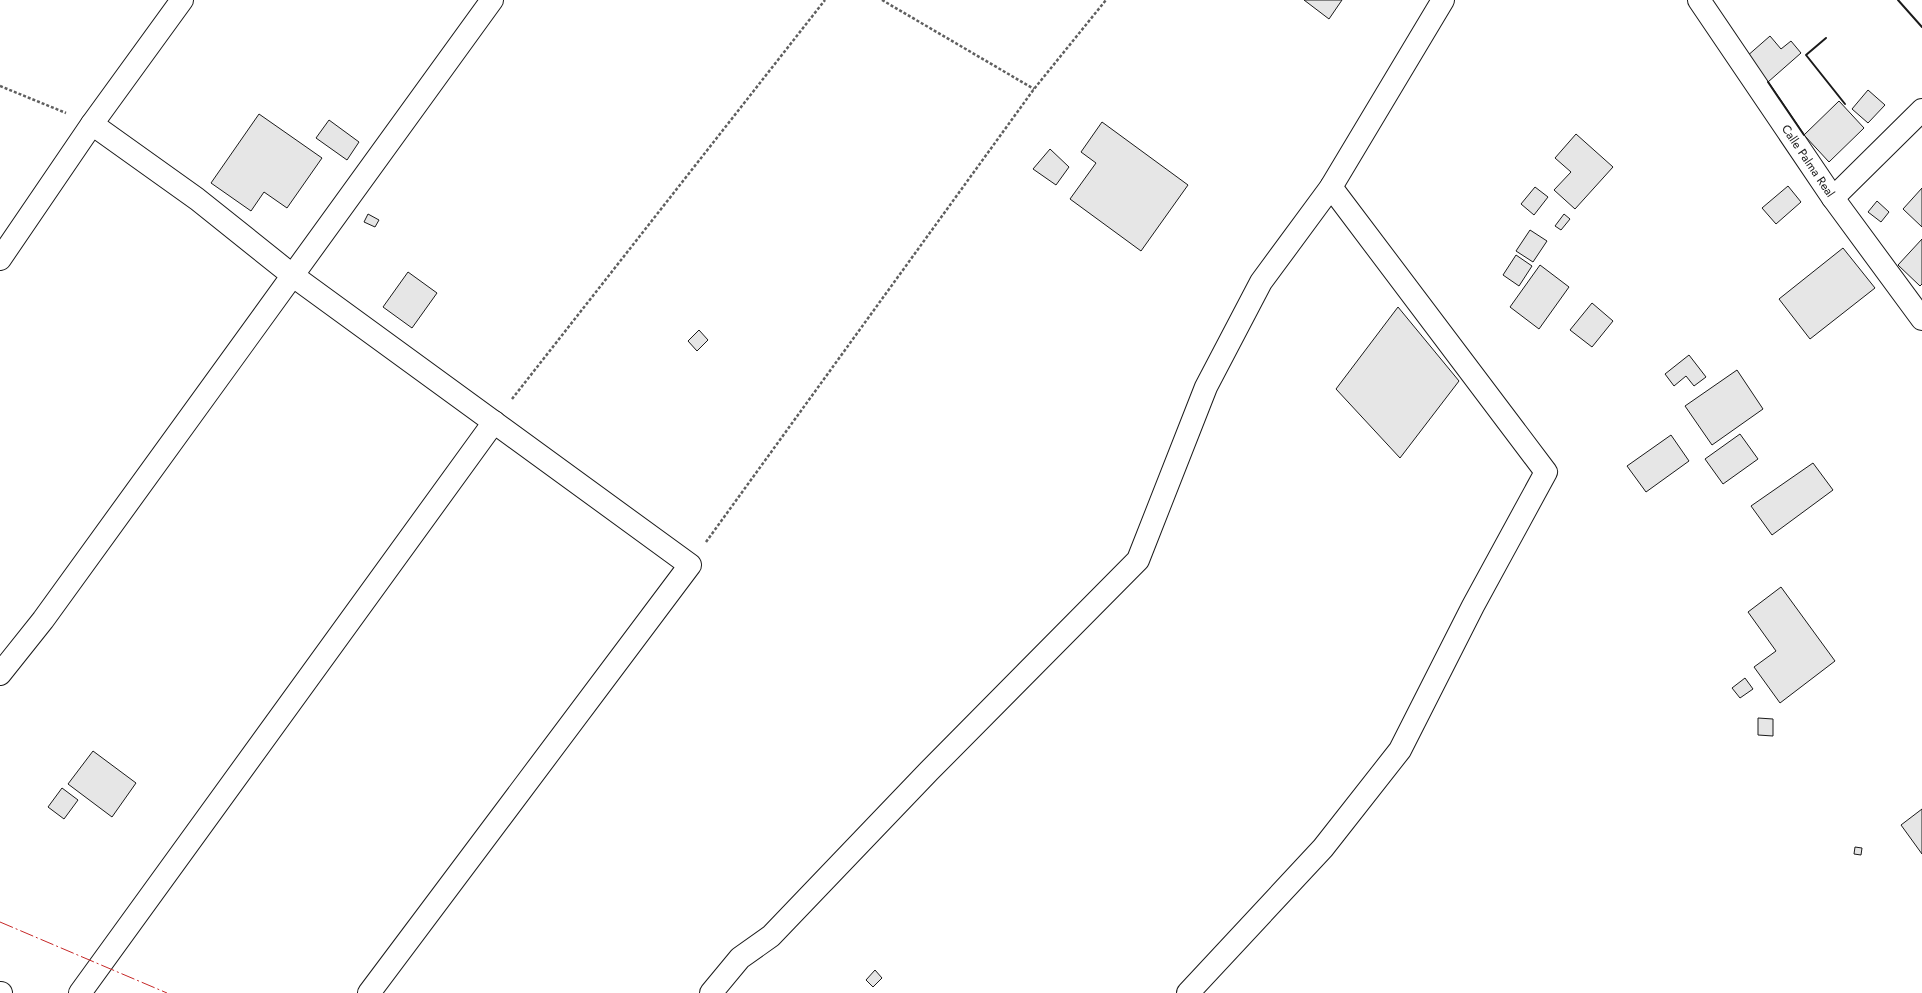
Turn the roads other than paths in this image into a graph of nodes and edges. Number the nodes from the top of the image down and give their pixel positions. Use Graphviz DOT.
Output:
graph roads {
  1 [pos="182,0"];
  2 [pos="492,0"];
  3 [pos="1443,0"];
  4 [pos="1699,0"];
  5 [pos="1922,110"];
  6 [pos="92,124"];
  7 [pos="1331,187"];
  8 [pos="1833,198"];
  9 [pos="0,259"];
  10 [pos="292,276"];
  11 [pos="1922,319"];
  12 [pos="494,422"];
  13 [pos="0,674"];
  14 [pos="80,993"];
  15 [pos="369,993"];
  16 [pos="711,993"];
  17 [pos="1188,993"];
  1 -- 6 [label="street"];
  2 -- 10 [label="street"];
  3 -- 7 [label="street"];
  4 -- 8 [label="street, Calle Palma Real"];
  5 -- 8 [label="street"];
  6 -- 9 [label="street"];
  6 -- 10 [label="street"];
  7 -- 16 [label="street"];
  7 -- 17 [label="street"];
  8 -- 11 [label="street, Calle Palma Real"];
  10 -- 12 [label="street"];
  10 -- 13 [label="street"];
  12 -- 14 [label="street"];
  12 -- 15 [label="street"];
}
